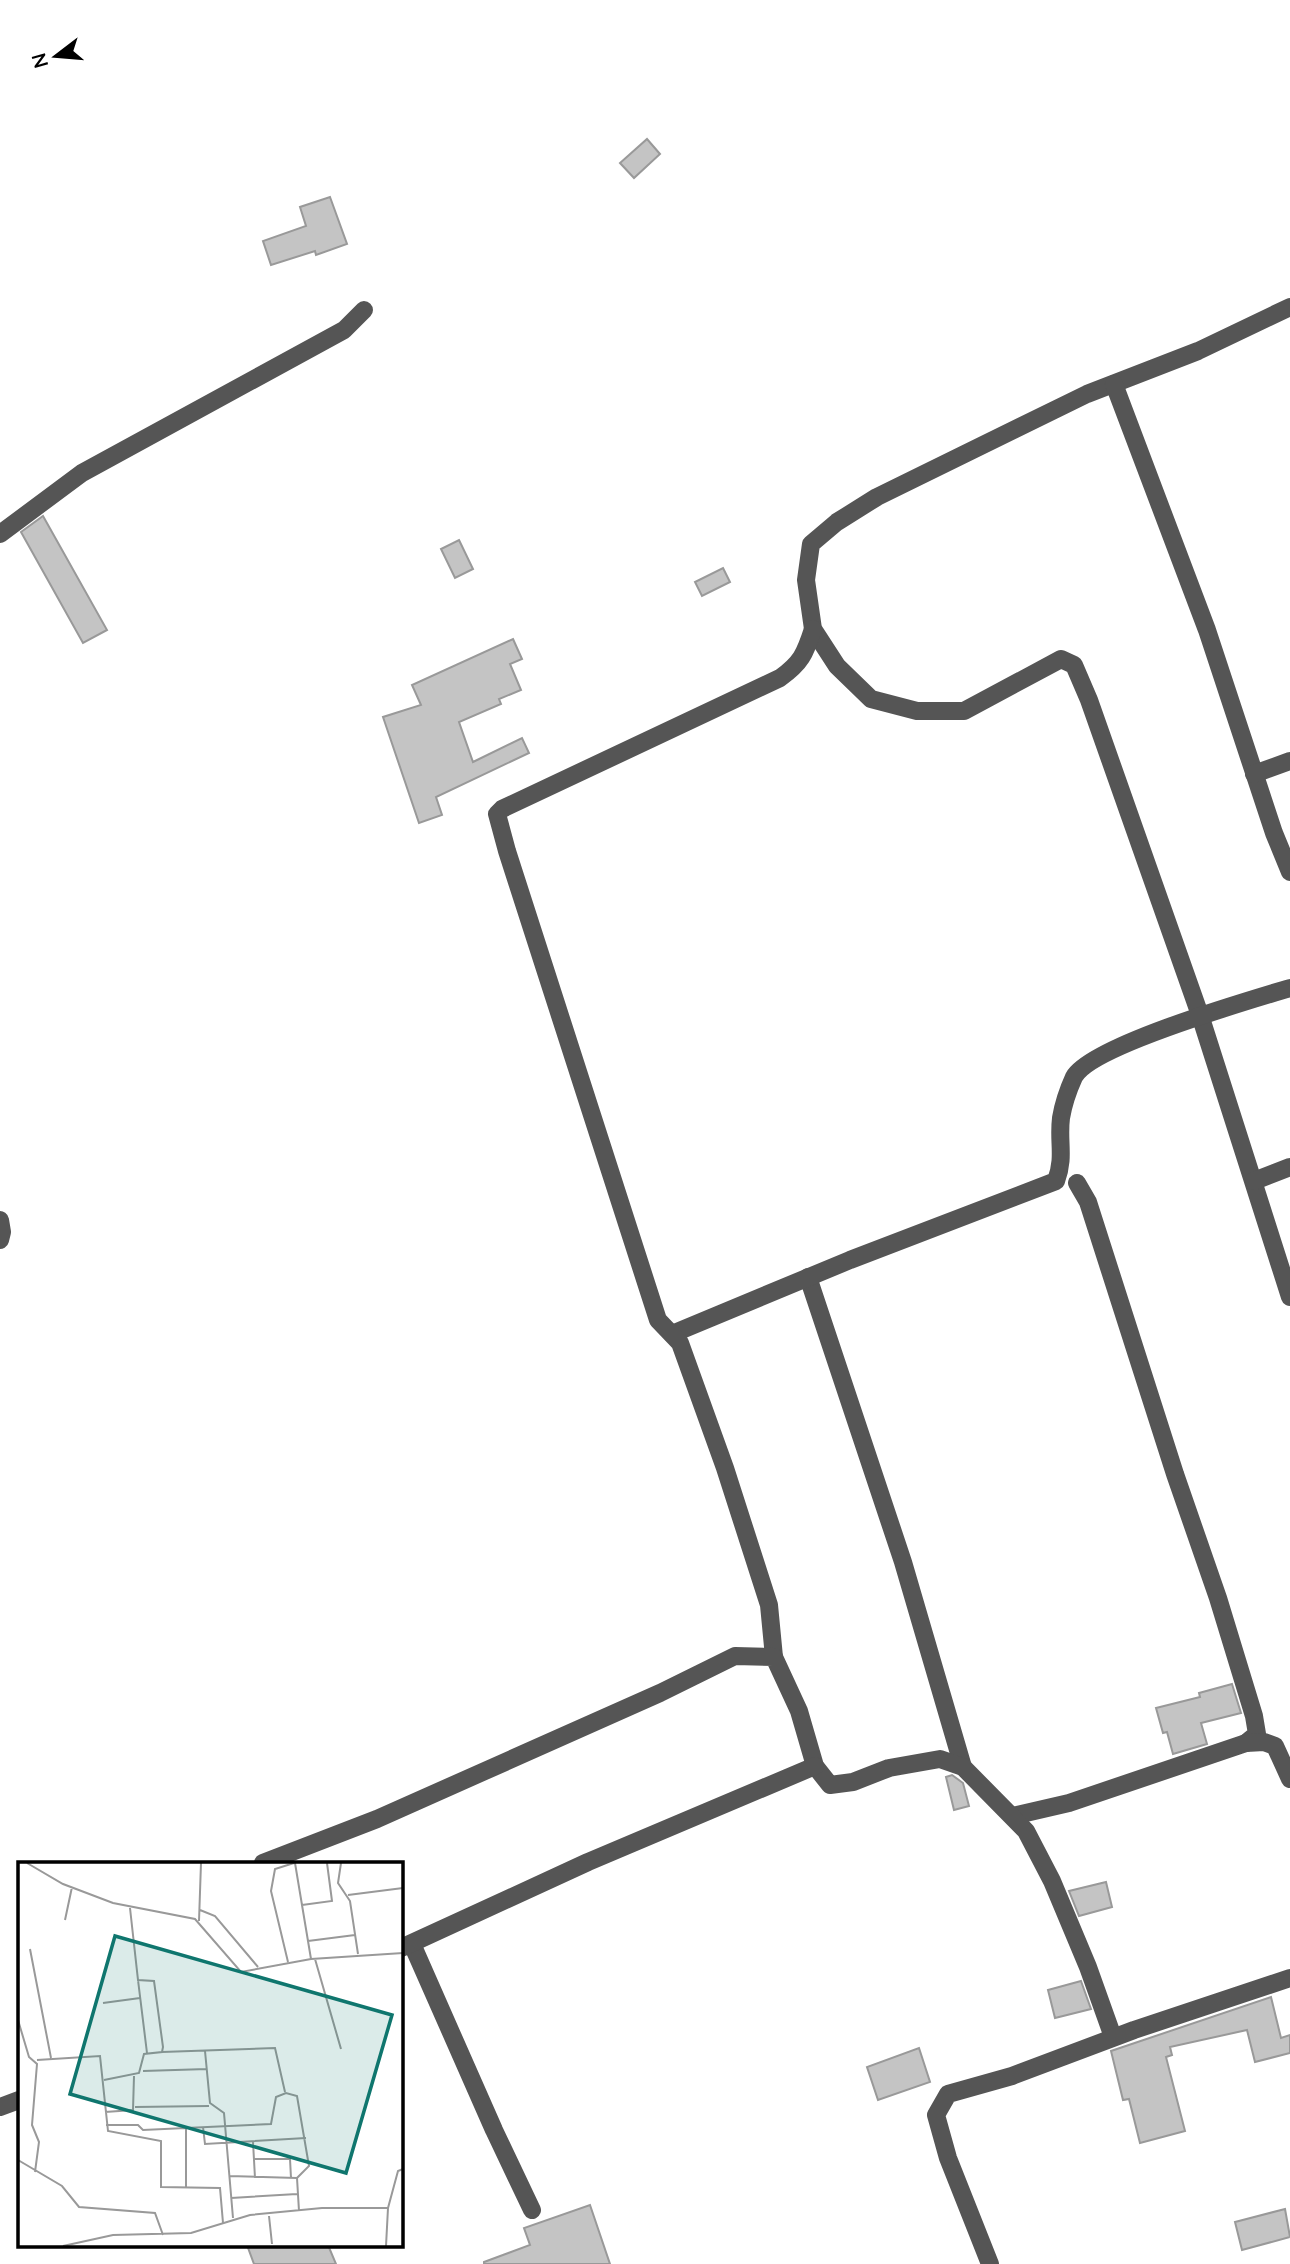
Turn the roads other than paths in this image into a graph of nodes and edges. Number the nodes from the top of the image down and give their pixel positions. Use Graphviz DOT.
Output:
graph roads {
  1 [pos="1290,307"];
  2 [pos="364,310"];
  3 [pos="1114,384"];
  4 [pos="0,534"];
  5 [pos="813,629"];
  6 [pos="1290,761"];
  7 [pos="1254,774"];
  8 [pos="1290,872"];
  9 [pos="1290,988"];
  10 [pos="1200,1015"];
  11 [pos="1290,1167"];
  12 [pos="1254,1181"];
  13 [pos="1077,1183"];
  14 [pos="0,1220"];
  15 [pos="0,1240"];
  16 [pos="808,1277"];
  17 [pos="1290,1297"];
  18 [pos="672,1334"];
  19 [pos="774,1657"];
  20 [pos="1247,1743"];
  21 [pos="815,1766"];
  22 [pos="963,1767"];
  23 [pos="1290,1779"];
  24 [pos="1013,1816"];
  25 [pos="266,1862"];
  26 [pos="406,1946"];
  27 [pos="1290,1978"];
  28 [pos="1113,2038"];
  29 [pos="18,2100"];
  30 [pos="0,2108"];
  31 [pos="532,2210"];
  32 [pos="990,2264"];
  1 -- 3 [label="street"];
  2 -- 4 [label="street"];
  3 -- 5 [label="street"];
  3 -- 7 [label="street"];
  5 -- 10 [label="street"];
  5 -- 18 [label="street"];
  6 -- 7 [label="street"];
  7 -- 8 [label="street"];
  9 -- 10 [label="street"];
  10 -- 12 [label="street"];
  10 -- 16 [label="street"];
  11 -- 12 [label="street"];
  12 -- 17 [label="street"];
  13 -- 20 [label="street"];
  14 -- 15 [label="street"];
  16 -- 18 [label="street"];
  16 -- 22 [label="street"];
  18 -- 19 [label="street"];
  19 -- 21 [label="street"];
  19 -- 25 [label="street"];
  20 -- 23 [label="street"];
  20 -- 24 [label="street"];
  21 -- 22 [label="street"];
  21 -- 26 [label="street"];
  22 -- 24 [label="street"];
  24 -- 28 [label="street"];
  26 -- 31 [label="street"];
  27 -- 28 [label="street"];
  28 -- 32 [label="street"];
  29 -- 30 [label="street"];
}
